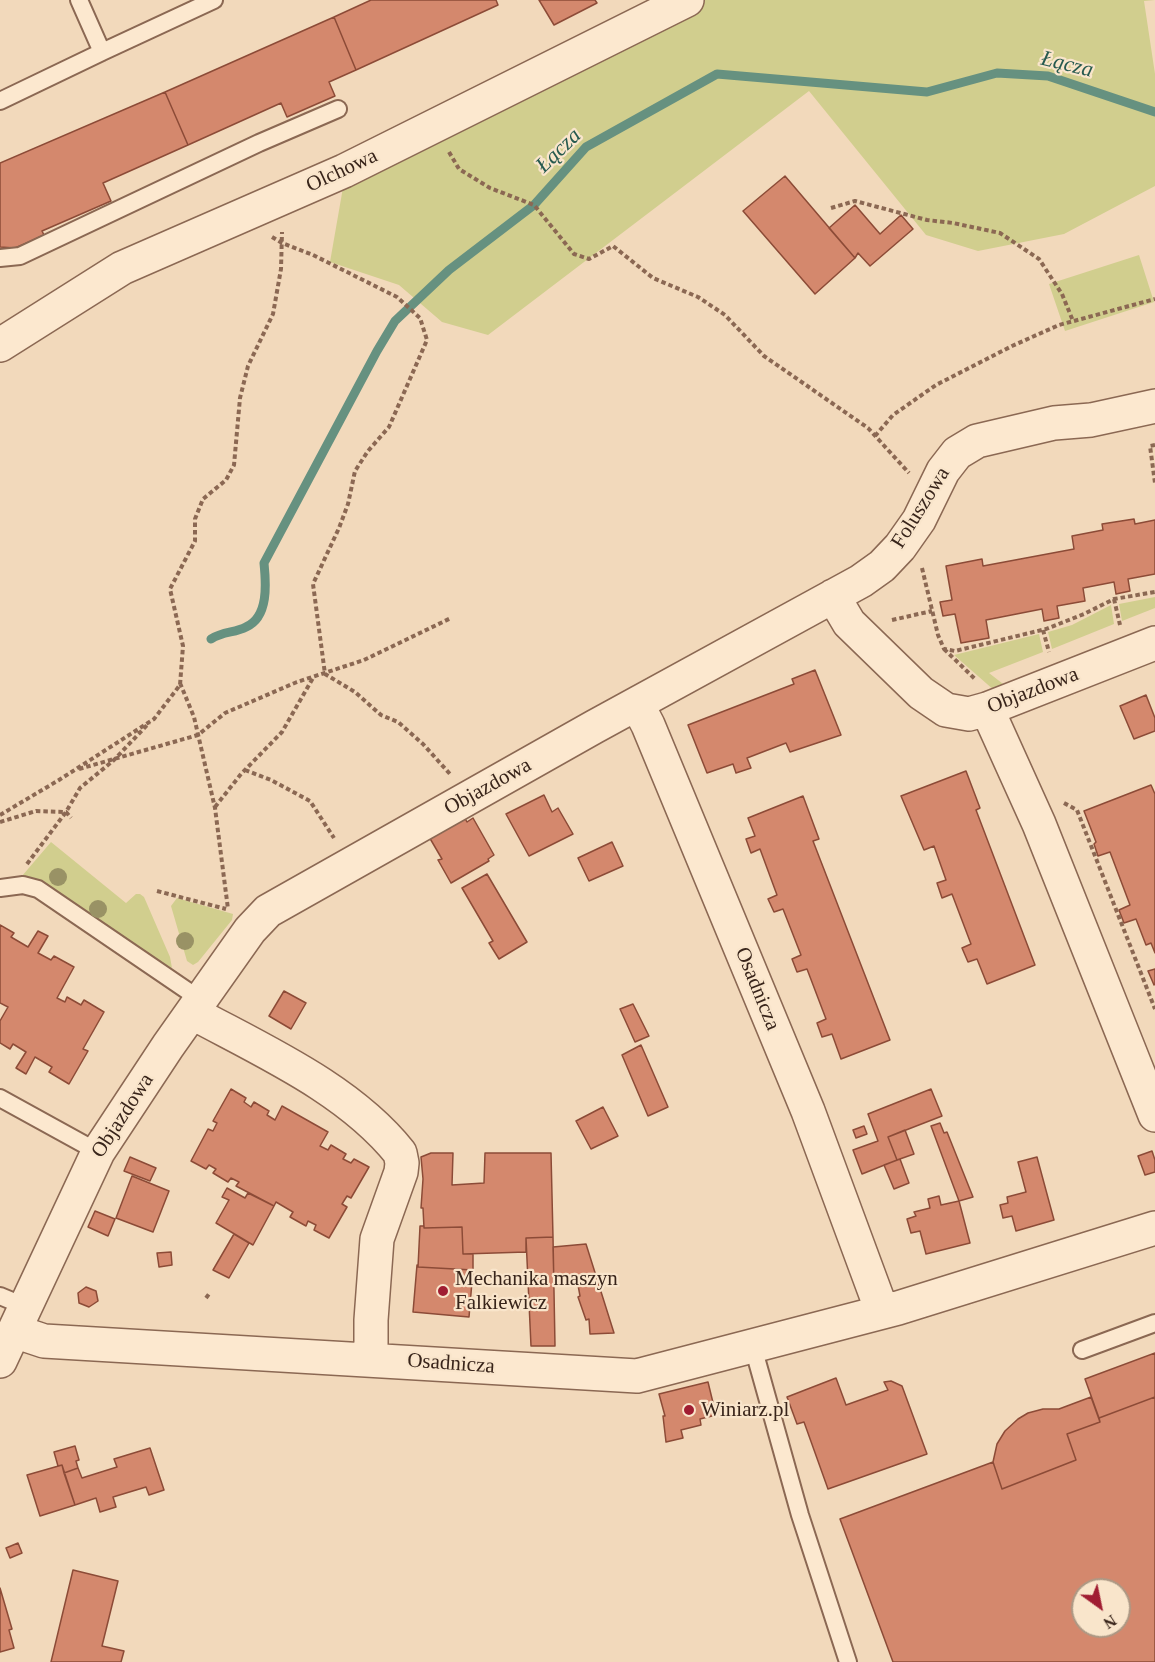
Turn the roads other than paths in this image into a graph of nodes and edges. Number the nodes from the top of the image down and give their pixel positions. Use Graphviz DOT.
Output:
graph roads {
  1 [pos="79,0"];
  2 [pos="214,0"];
  3 [pos="687,0"];
  4 [pos="102,52"];
  5 [pos="0,101"];
  6 [pos="338,109"];
  7 [pos="0,258"];
  8 [pos="0,345"];
  9 [pos="1155,406"];
  10 [pos="833,596"];
  11 [pos="1155,643"];
  12 [pos="637,704"];
  13 [pos="987,709"];
  14 [pos="4,887"];
  15 [pos="197,1006"];
  16 [pos="0,1098"];
  17 [pos="1155,1115"];
  18 [pos="98,1152"];
  19 [pos="1155,1228"];
  20 [pos="13,1311"];
  21 [pos="882,1311"];
  22 [pos="1155,1323"];
  23 [pos="753,1347"];
  24 [pos="1082,1350"];
  25 [pos="371,1359"];
  26 [pos="0,1361"];
  27 [pos="848,1662"];
  1 -- 4 [label="lane"];
  2 -- 4 [label="lane"];
  3 -- 8 [label="street, Olchowa"];
  4 -- 5 [label="lane"];
  6 -- 7 [label="lane"];
  9 -- 10 [label="street, Foluszowa"];
  10 -- 12 [label="street, Objazdowa"];
  10 -- 13 [label="street, Objazdowa"];
  11 -- 13 [label="street, Objazdowa"];
  12 -- 15 [label="street, Objazdowa"];
  12 -- 21 [label="street, Osadnicza"];
  13 -- 17 [label="street"];
  14 -- 15 [label="lane"];
  15 -- 18 [label="street, Objazdowa"];
  15 -- 25 [label="street"];
  16 -- 18 [label="lane"];
  18 -- 20 [label="street, Objazdowa"];
  19 -- 21 [label="street, Osadnicza"];
  20 -- 25 [label="street, Osadnicza"];
  20 -- 26 [label="street, Objazdowa"];
  21 -- 23 [label="street, Osadnicza"];
  22 -- 24 [label="lane"];
  23 -- 25 [label="street, Osadnicza"];
  23 -- 27 [label="lane"];
}
